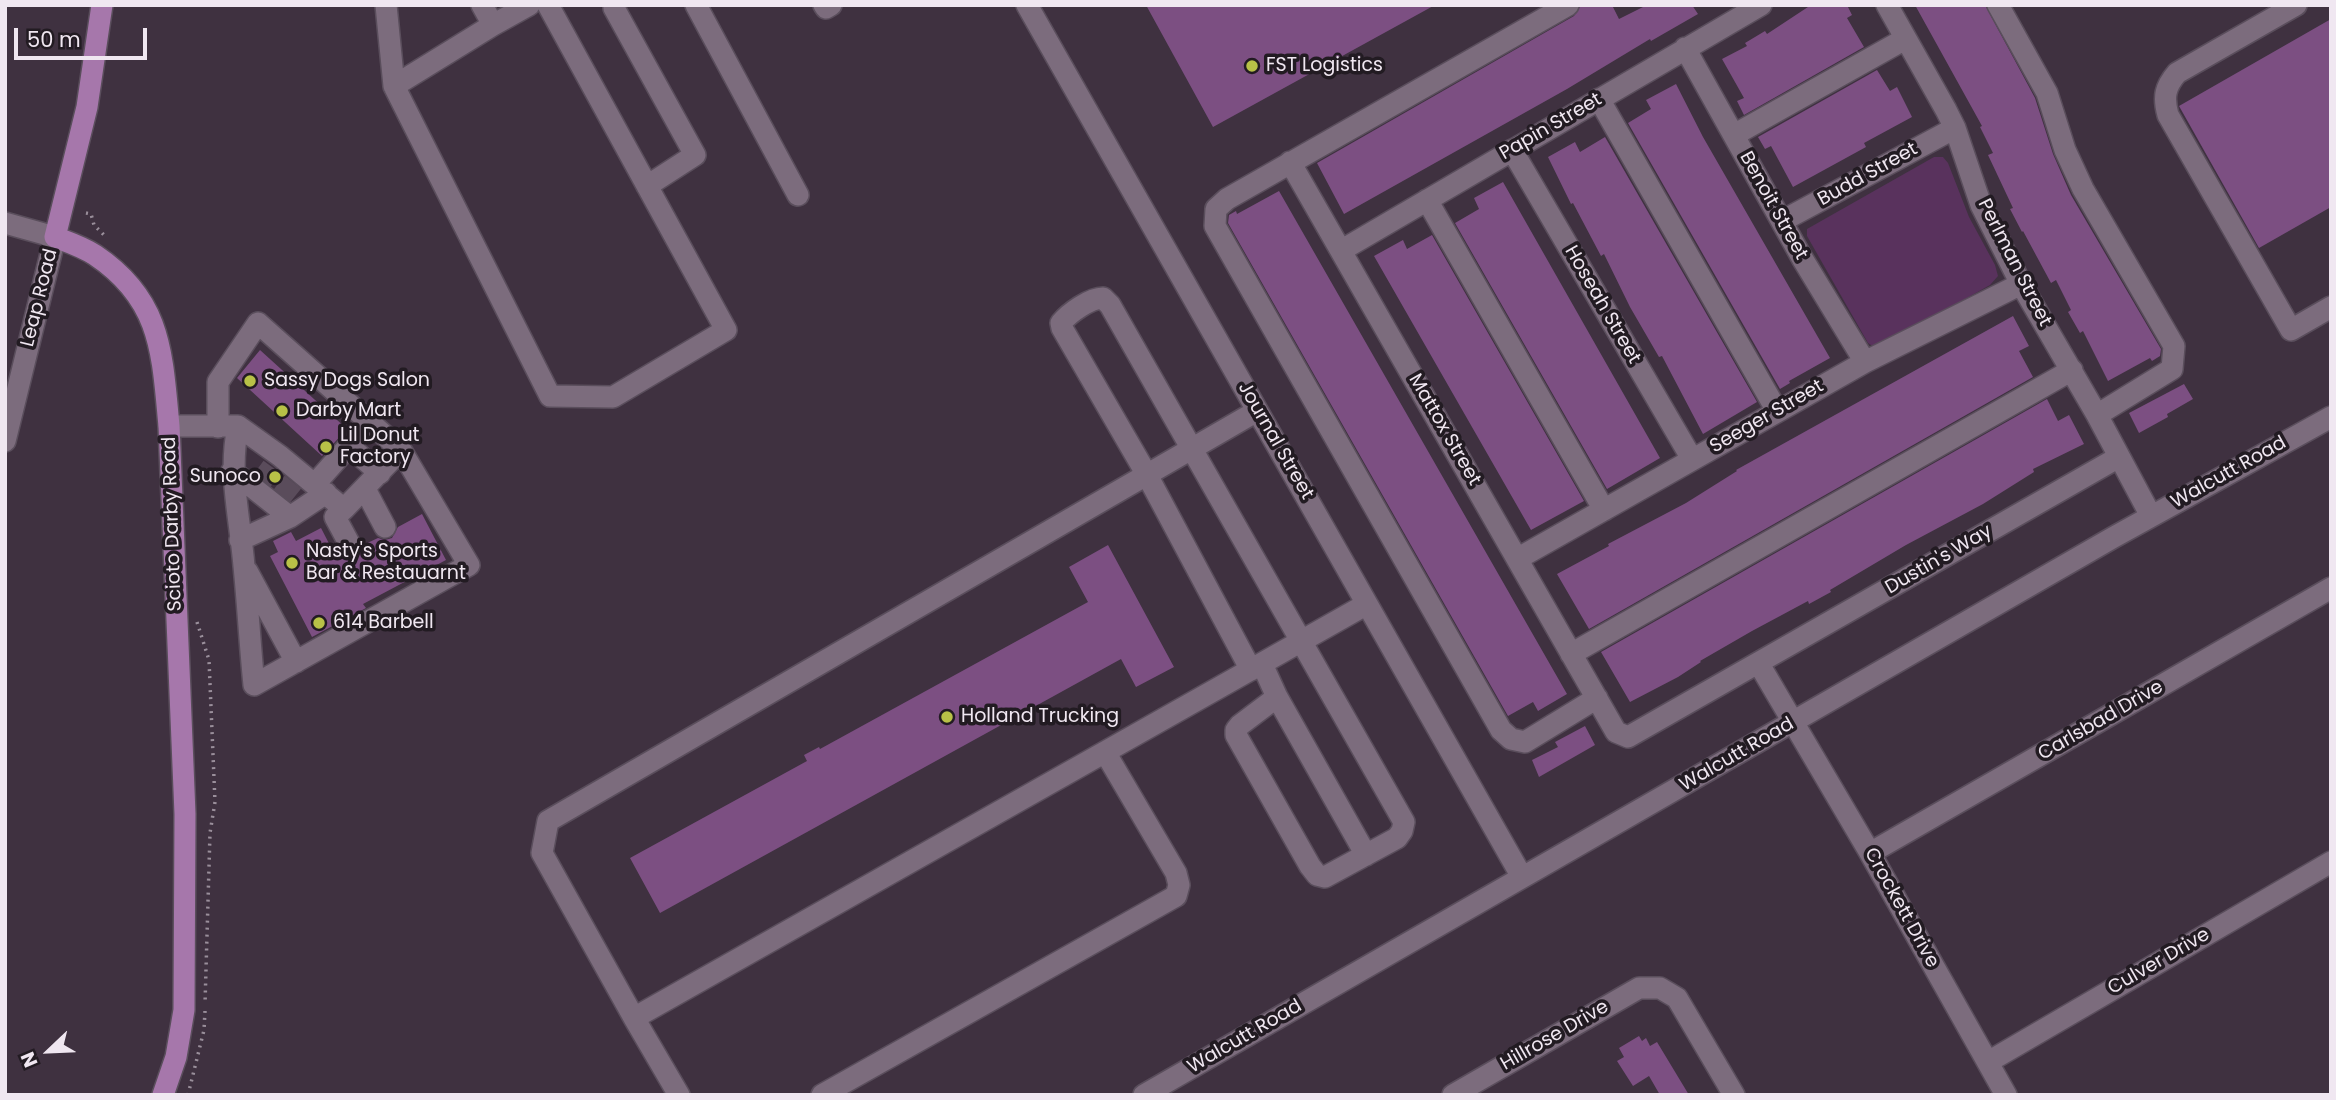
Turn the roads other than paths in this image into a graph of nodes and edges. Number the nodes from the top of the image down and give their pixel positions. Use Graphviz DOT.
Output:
graph roads {
  1 [pos="102,5"];
  2 [pos="386,5"];
  3 [pos="482,5"];
  4 [pos="529,5"];
  5 [pos="548,5"];
  6 [pos="696,5"];
  7 [pos="824,5"];
  8 [pos="831,5"];
  9 [pos="1027,5"];
  10 [pos="1568,5"];
  11 [pos="1761,5"];
  12 [pos="1887,5"];
  13 [pos="1998,5"];
  14 [pos="2296,5"];
  15 [pos="614,8"];
  16 [pos="493,25"];
  17 [pos="1905,38"];
  18 [pos="1685,48"];
  19 [pos="394,86"];
  20 [pos="1598,99"];
  21 [pos="1955,128"];
  22 [pos="1734,135"];
  23 [pos="1512,150"];
  24 [pos="1290,162"];
  25 [pos="647,186"];
  26 [pos="798,195"];
  27 [pos="1427,200"];
  28 [pos="1782,222"];
  29 [pos="5,223"];
  30 [pos="55,237"];
  31 [pos="1342,250"];
  32 [pos="2021,284"];
  33 [pos="2331,307"];
  34 [pos="1865,362"];
  35 [pos="2072,370"];
  36 [pos="1257,411"];
  37 [pos="1777,411"];
  38 [pos="2097,415"];
  39 [pos="2331,417"];
  40 [pos="370,422"];
  41 [pos="169,426"];
  42 [pos="228,427"];
  43 [pos="5,441"];
  44 [pos="1193,448"];
  45 [pos="401,450"];
  46 [pos="357,453"];
  47 [pos="2119,457"];
  48 [pos="1692,459"];
  49 [pos="232,471"];
  50 [pos="267,473"];
  51 [pos="380,473"];
  52 [pos="1147,475"];
  53 [pos="365,489"];
  54 [pos="297,493"];
  55 [pos="344,509"];
  56 [pos="1604,510"];
  57 [pos="2151,516"];
  58 [pos="385,527"];
  59 [pos="240,540"];
  60 [pos="350,545"];
  61 [pos="1517,559"];
  62 [pos="244,566"];
  63 [pos="2331,588"];
  64 [pos="1367,604"];
  65 [pos="1301,641"];
  66 [pos="1571,654"];
  67 [pos="296,662"];
  68 [pos="1759,664"];
  69 [pos="1256,667"];
  70 [pos="1278,697"];
  71 [pos="1597,698"];
  72 [pos="1793,722"];
  73 [pos="1105,752"];
  74 [pos="1870,853"];
  75 [pos="1366,855"];
  76 [pos="2331,862"];
  77 [pos="1522,877"];
  78 [pos="634,1018"];
  79 [pos="1988,1062"];
  80 [pos="1458,1094"];
  81 [pos="163,1095"];
  82 [pos="679,1095"];
  83 [pos="822,1095"];
  84 [pos="1144,1095"];
  85 [pos="1734,1095"];
  86 [pos="2006,1095"];
  1 -- 30 [label="main road"];
  2 -- 19 [label="street"];
  3 -- 16 [label="street"];
  4 -- 16 [label="street"];
  5 -- 25 [label="street"];
  6 -- 26 [label="street"];
  7 -- 8 [label="street"];
  9 -- 36 [label="street, Journal Street"];
  10 -- 24 [label="street"];
  11 -- 18 [label="street, Papin Street"];
  12 -- 17 [label="street, Perlman Street"];
  13 -- 38 [label="street"];
  14 -- 33 [label="street"];
  15 -- 25 [label="street"];
  16 -- 19 [label="street"];
  17 -- 21 [label="street, Perlman Street"];
  17 -- 22 [label="street"];
  18 -- 20 [label="street, Papin Street"];
  18 -- 22 [label="street, Benoit Street"];
  19 -- 25 [label="street"];
  20 -- 23 [label="street, Papin Street"];
  20 -- 37 [label="street"];
  21 -- 28 [label="street, Budd Street"];
  21 -- 32 [label="street, Perlman Street"];
  22 -- 28 [label="street, Benoit Street"];
  23 -- 27 [label="street, Papin Street"];
  23 -- 48 [label="street, Hoseah Street"];
  24 -- 31 [label="street, Mattox Street"];
  24 -- 71 [label="street"];
  27 -- 31 [label="street, Papin Street"];
  27 -- 56 [label="street"];
  28 -- 34 [label="street, Benoit Street"];
  29 -- 30 [label="street"];
  30 -- 41 [label="main road, Scioto Darby Road"];
  30 -- 43 [label="street, Leap Road"];
  31 -- 61 [label="street, Mattox Street"];
  32 -- 34 [label="street, Seeger Street"];
  32 -- 35 [label="street, Perlman Street"];
  34 -- 37 [label="street, Seeger Street"];
  35 -- 38 [label="street, Perlman Street"];
  35 -- 66 [label="street"];
  36 -- 44 [label="street"];
  36 -- 64 [label="street, Journal Street"];
  37 -- 48 [label="street, Seeger Street"];
  38 -- 47 [label="street, Perlman Street"];
  39 -- 57 [label="street, Walcutt Road"];
  40 -- 42 [label="street"];
  40 -- 45 [label="street"];
  40 -- 54 [label="street"];
  41 -- 42 [label="street"];
  41 -- 81 [label="main road, Scioto Darby Road"];
  42 -- 49 [label="street"];
  42 -- 50 [label="street"];
  44 -- 52 [label="street"];
  44 -- 52 [label="street"];
  44 -- 65 [label="street"];
  45 -- 51 [label="street"];
  45 -- 67 [label="street"];
  46 -- 51 [label="street"];
  47 -- 57 [label="street, Perlman Street"];
  47 -- 68 [label="street, Dustin's Way"];
  48 -- 56 [label="street, Seeger Street"];
  49 -- 50 [label="street"];
  49 -- 59 [label="street"];
  50 -- 54 [label="street"];
  50 -- 54 [label="street"];
  51 -- 53 [label="street"];
  52 -- 69 [label="street"];
  52 -- 78 [label="street"];
  53 -- 55 [label="street"];
  53 -- 58 [label="street"];
  54 -- 55 [label="street"];
  54 -- 59 [label="street"];
  55 -- 60 [label="street"];
  56 -- 61 [label="street, Seeger Street"];
  57 -- 72 [label="street, Walcutt Road"];
  59 -- 62 [label="street"];
  61 -- 66 [label="street, Mattox Street"];
  62 -- 67 [label="street"];
  62 -- 67 [label="street"];
  63 -- 74 [label="street, Carlsbad Drive"];
  64 -- 65 [label="street"];
  64 -- 77 [label="street, Journal Street"];
  65 -- 69 [label="street"];
  65 -- 75 [label="street"];
  66 -- 71 [label="street, Mattox Street"];
  68 -- 71 [label="street, Dustin's Way"];
  68 -- 72 [label="street"];
  69 -- 70 [label="street"];
  69 -- 73 [label="street"];
  70 -- 75 [label="street"];
  70 -- 75 [label="street"];
  72 -- 74 [label="street, Crockett Drive"];
  72 -- 77 [label="street, Walcutt Road"];
  73 -- 78 [label="street"];
  73 -- 83 [label="street"];
  74 -- 79 [label="street, Crockett Drive"];
  76 -- 79 [label="street, Culver Drive"];
  77 -- 84 [label="street, Walcutt Road"];
  78 -- 82 [label="street"];
  79 -- 86 [label="street, Crockett Drive"];
  80 -- 85 [label="street, Hillrose Drive"];
}
